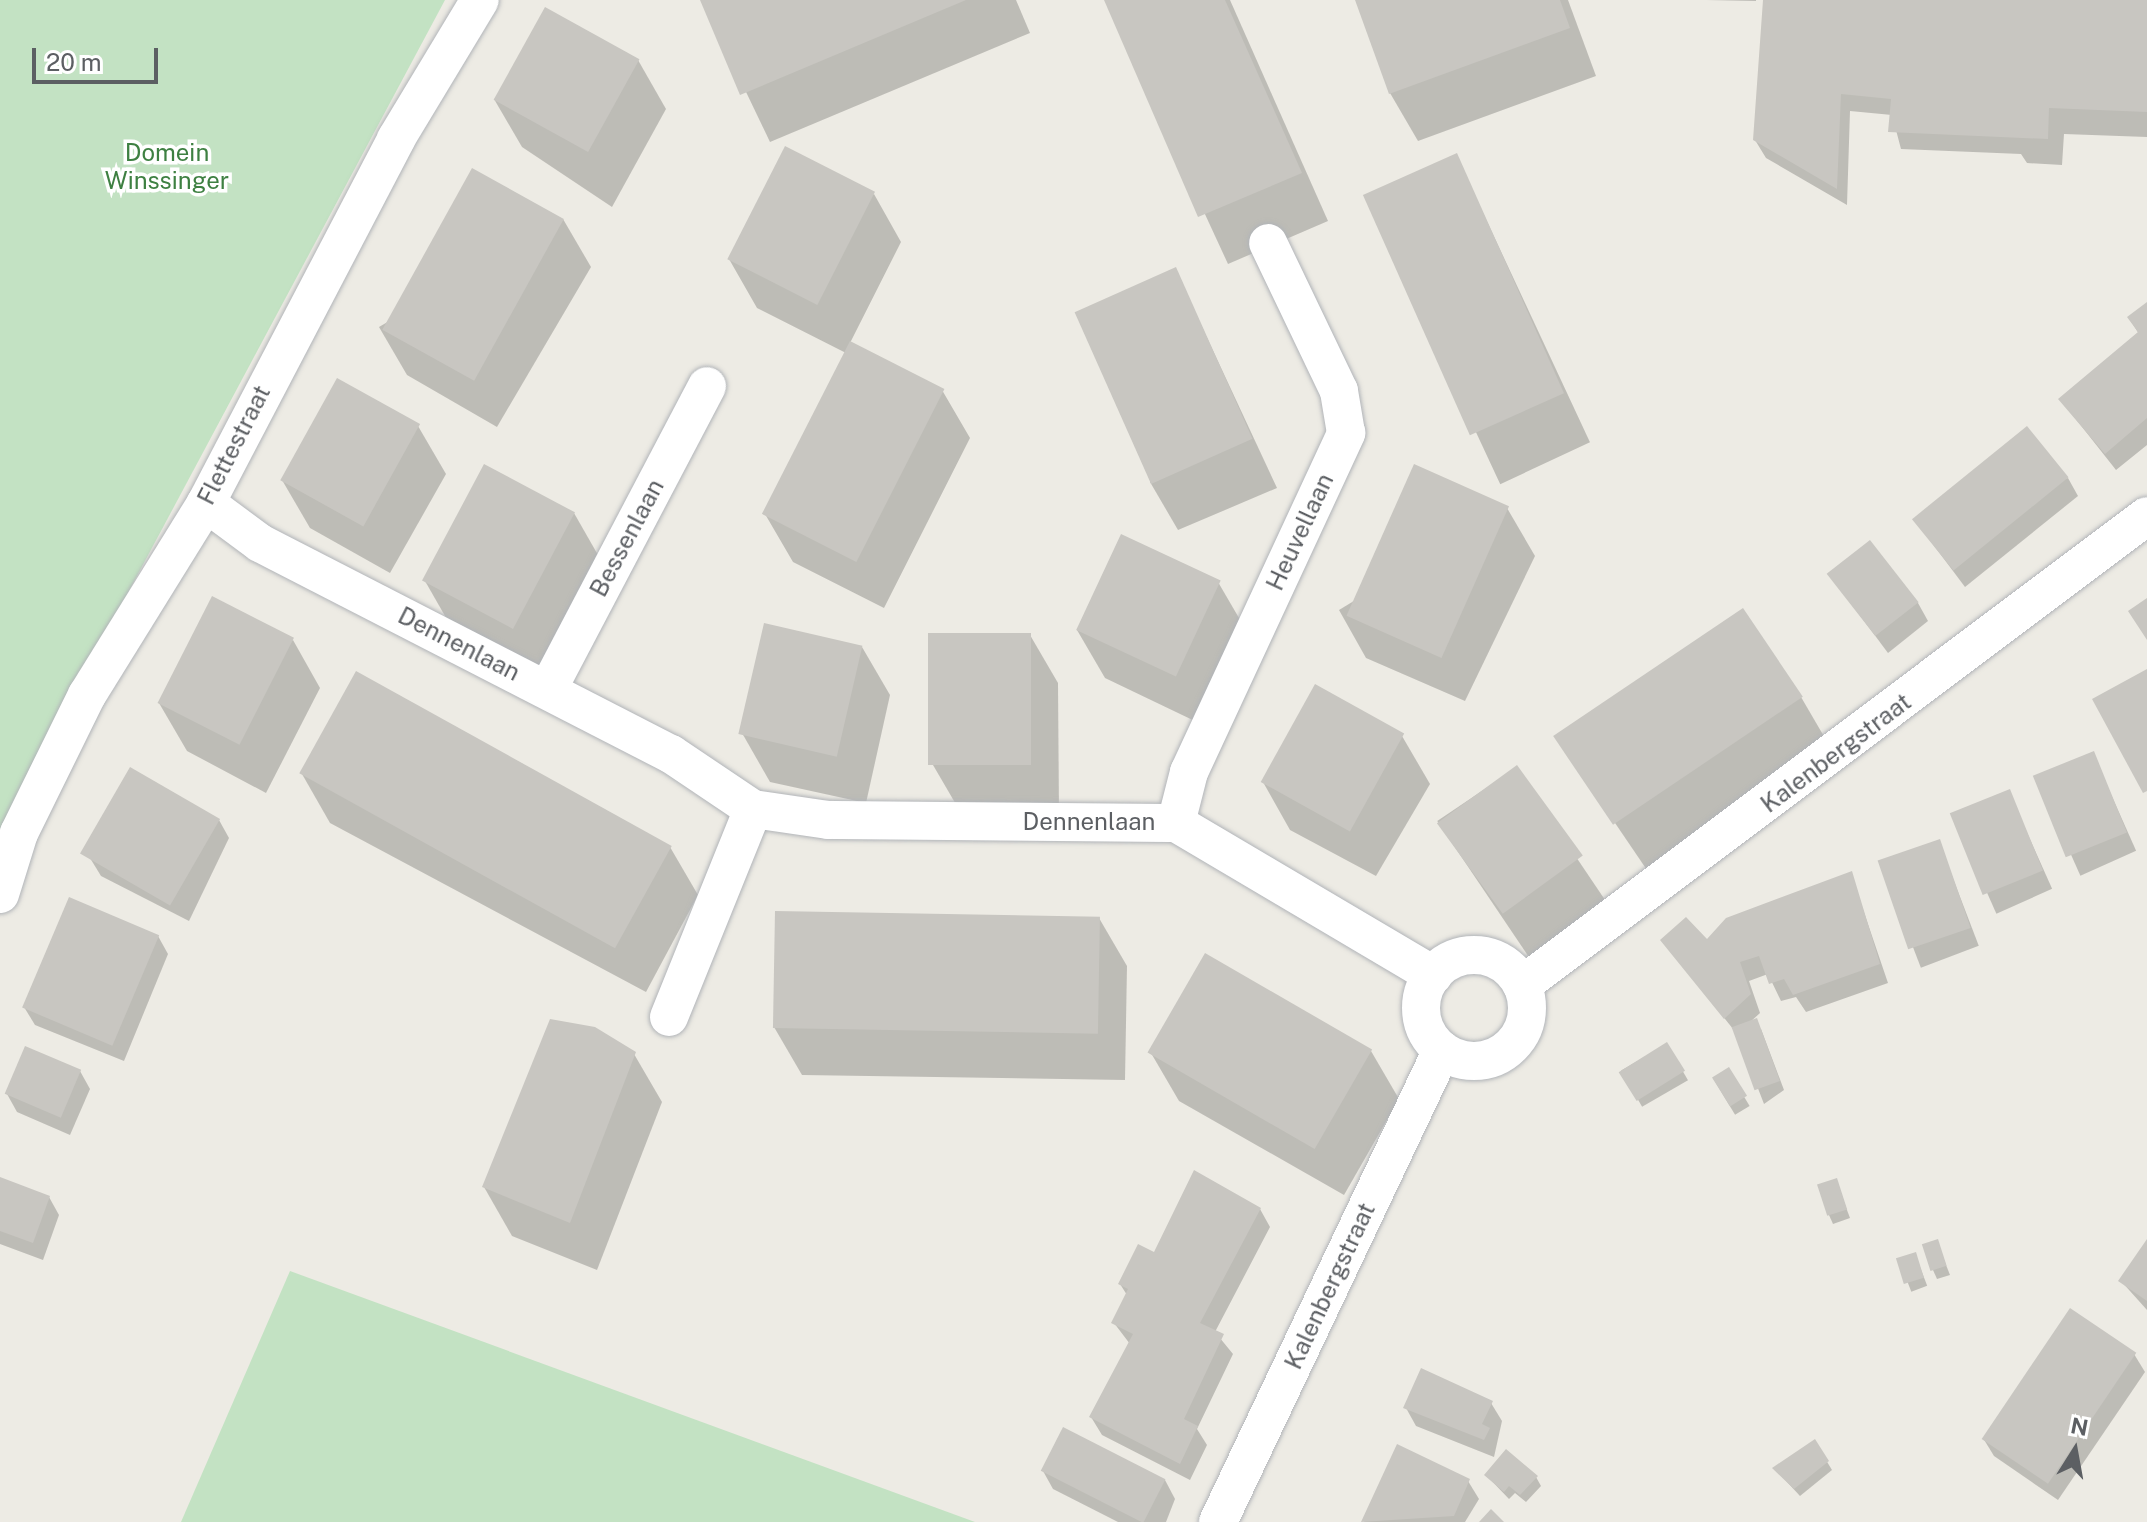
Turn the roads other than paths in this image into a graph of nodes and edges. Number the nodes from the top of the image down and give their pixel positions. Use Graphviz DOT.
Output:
graph roads {
  1 [pos="480,0"];
  2 [pos="1268,243"];
  3 [pos="707,386"];
  4 [pos="206,503"];
  5 [pos="2147,516"];
  6 [pos="548,689"];
  7 [pos="753,809"];
  8 [pos="1176,823"];
  9 [pos="0,894"];
  10 [pos="1433,975"];
  11 [pos="1522,985"];
  12 [pos="669,1017"];
  13 [pos="1442,1050"];
  14 [pos="1218,1522"];
  1 -- 4 [label="street, Flettestraat"];
  2 -- 8 [label="street, Heuvellaan"];
  3 -- 6 [label="street, Bessenlaan"];
  4 -- 6 [label="street, Dennenlaan"];
  4 -- 9 [label="street, Flettestraat"];
  5 -- 11 [label="street, Kalenbergstraat"];
  6 -- 7 [label="street, Dennenlaan"];
  7 -- 8 [label="street, Dennenlaan"];
  7 -- 12 [label="street"];
  8 -- 10 [label="street, Dennenlaan"];
  10 -- 11 [label="street"];
  10 -- 13 [label="street"];
  11 -- 13 [label="street"];
  13 -- 14 [label="street, Kalenbergstraat"];
}
